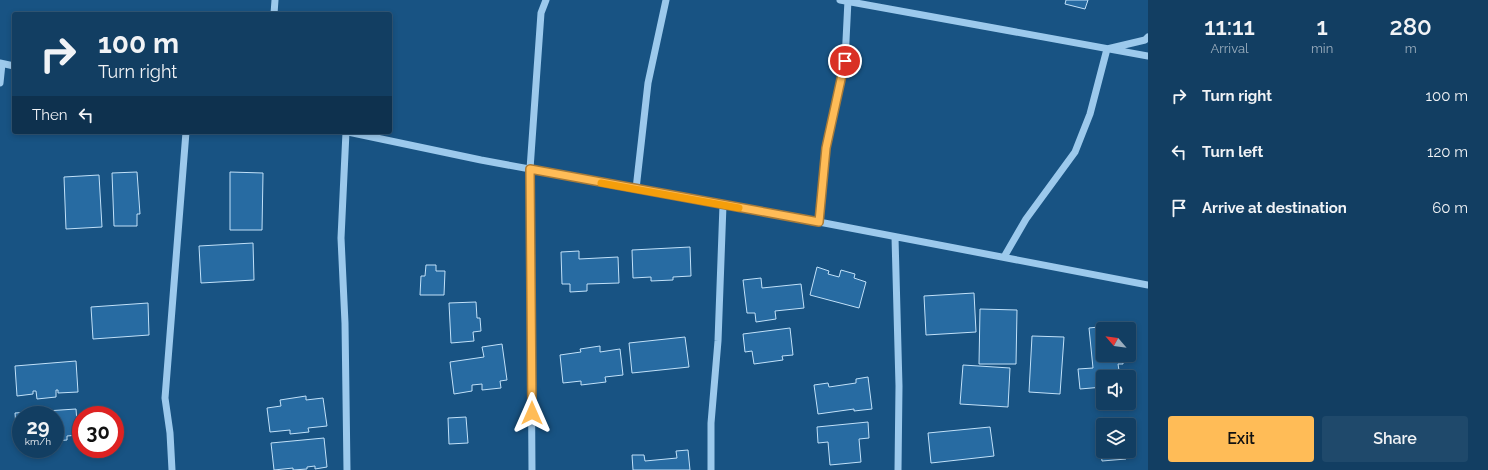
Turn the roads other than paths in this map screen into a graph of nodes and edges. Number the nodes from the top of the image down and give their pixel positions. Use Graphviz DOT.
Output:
graph roads {
  1 [pos="275,0"];
  2 [pos="546,0"];
  3 [pos="666,0"];
  4 [pos="845,0"];
  5 [pos="274,12"];
  6 [pos="1148,37"];
  7 [pos="1107,49"];
  8 [pos="1148,56"];
  9 [pos="1,63"];
  10 [pos="12,66"];
  11 [pos="0,83"];
  12 [pos="186,134"];
  13 [pos="347,134"];
  14 [pos="357,134"];
  15 [pos="530,169"];
  16 [pos="636,189"];
  17 [pos="723,205"];
  18 [pos="819,222"];
  19 [pos="895,237"];
  20 [pos="1004,257"];
  21 [pos="1148,285"];
  22 [pos="172,470"];
  23 [pos="347,470"];
  24 [pos="532,470"];
  25 [pos="711,470"];
  26 [pos="898,470"];
  1 -- 5 [label="street"];
  2 -- 15 [label="street"];
  3 -- 16 [label="street"];
  4 -- 7 [label="street"];
  4 -- 18 [label="street"];
  6 -- 7 [label="street"];
  7 -- 8 [label="street"];
  7 -- 20 [label="street"];
  9 -- 10 [label="street"];
  9 -- 11 [label="street"];
  12 -- 22 [label="street"];
  13 -- 23 [label="street"];
  14 -- 15 [label="street"];
  15 -- 16 [label="street"];
  15 -- 24 [label="street"];
  16 -- 17 [label="street"];
  17 -- 18 [label="street"];
  17 -- 25 [label="street"];
  18 -- 19 [label="street"];
  19 -- 20 [label="street"];
  19 -- 26 [label="street"];
  20 -- 21 [label="street"];
}
